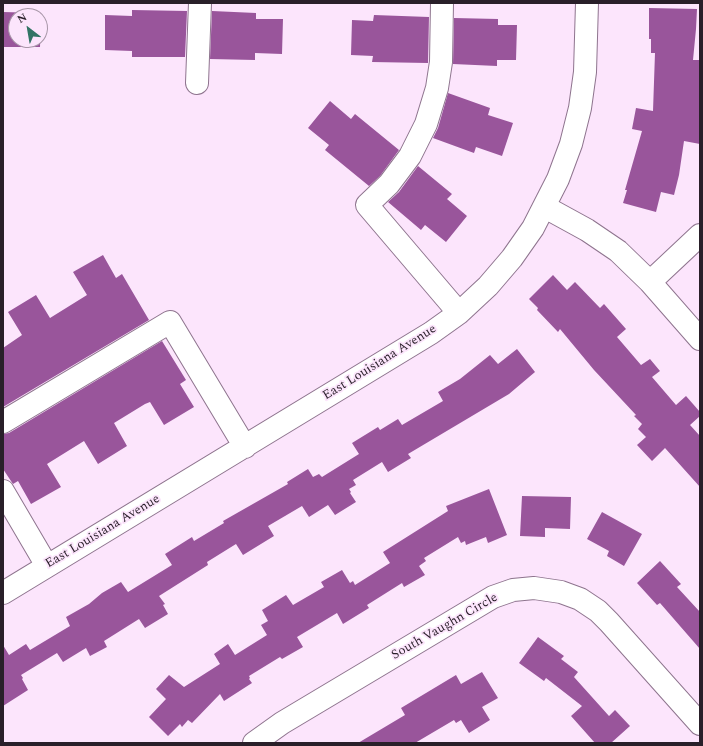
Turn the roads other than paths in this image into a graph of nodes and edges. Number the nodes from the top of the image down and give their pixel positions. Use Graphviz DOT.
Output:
graph roads {
  1 [pos="200,3"];
  2 [pos="442,3"];
  3 [pos="587,3"];
  4 [pos="197,83"];
  5 [pos="545,206"];
  6 [pos="700,235"];
  7 [pos="650,282"];
  8 [pos="459,312"];
  9 [pos="700,339"];
  10 [pos="3,422"];
  11 [pos="245,447"];
  12 [pos="3,491"];
  13 [pos="47,566"];
  14 [pos="3,592"];
  15 [pos="700,724"];
  16 [pos="254,743"];
  1 -- 4 [label="street"];
  2 -- 8 [label="street"];
  3 -- 5 [label="street, East Louisiana Avenue"];
  5 -- 7 [label="street"];
  5 -- 8 [label="street, East Louisiana Avenue"];
  6 -- 7 [label="street"];
  7 -- 9 [label="street"];
  8 -- 11 [label="street, East Louisiana Avenue"];
  10 -- 11 [label="street"];
  11 -- 13 [label="street, East Louisiana Avenue"];
  12 -- 13 [label="street"];
  13 -- 14 [label="street, East Louisiana Avenue"];
  15 -- 16 [label="street, South Vaughn Circle"];
}
